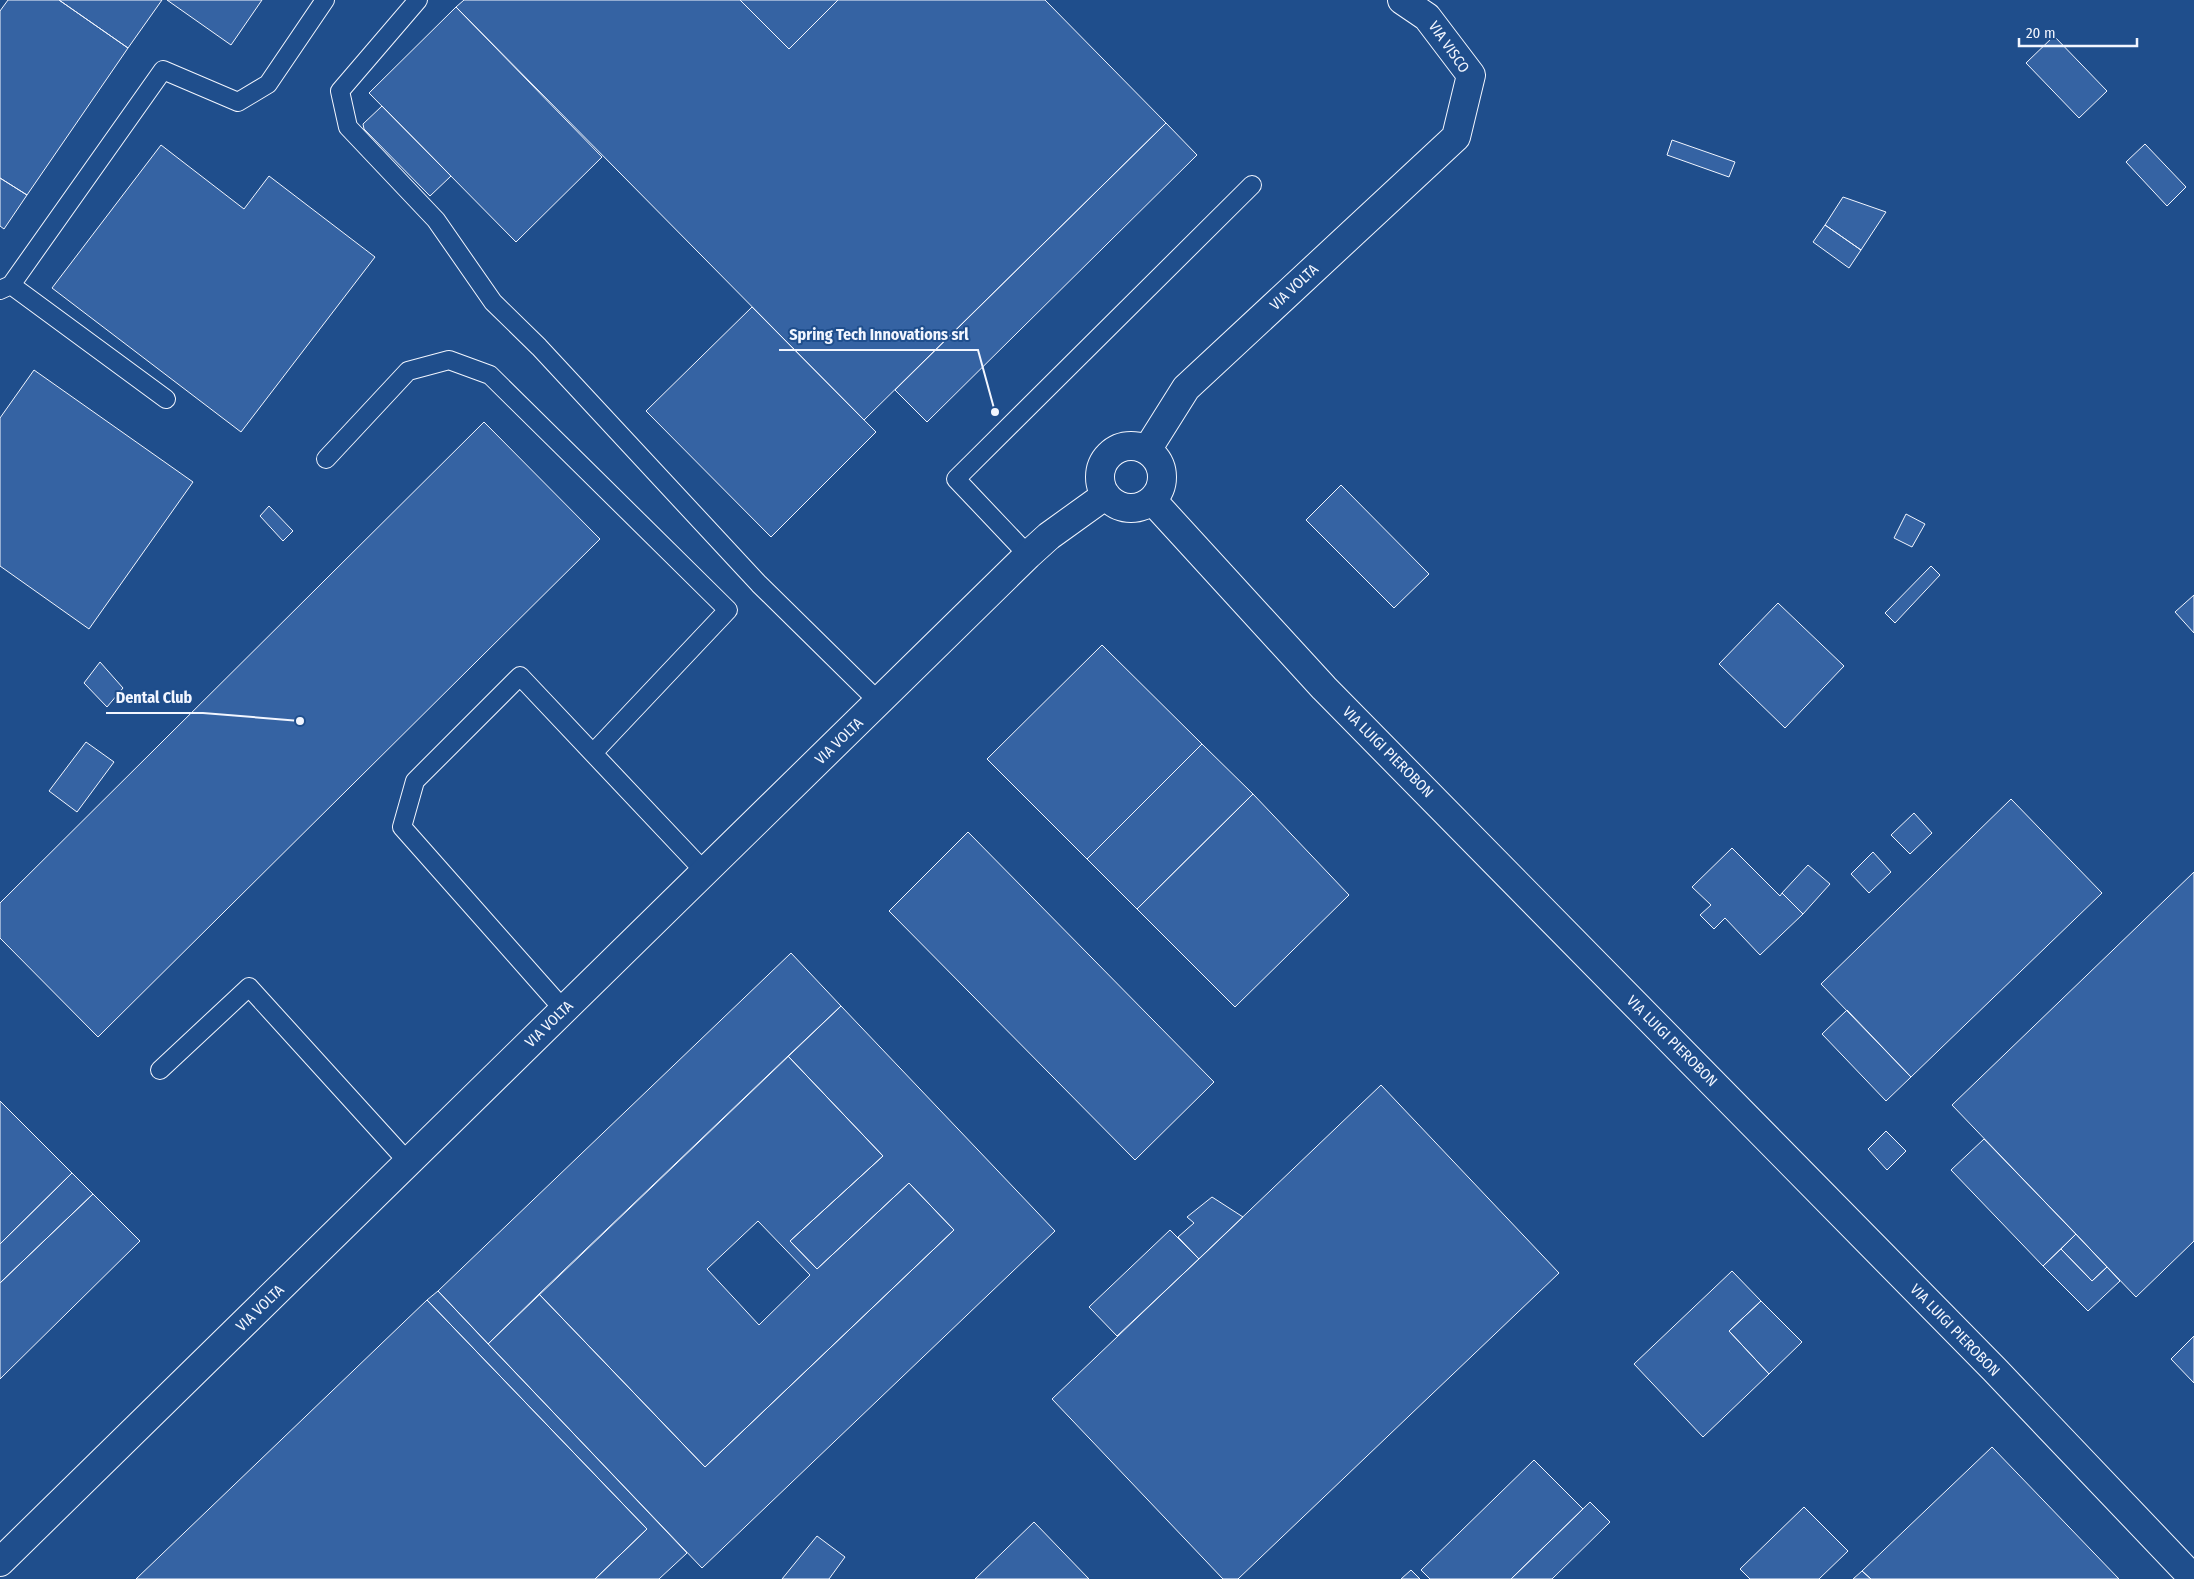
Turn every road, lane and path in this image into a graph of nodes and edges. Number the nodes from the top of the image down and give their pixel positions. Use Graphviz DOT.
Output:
graph roads {
  1 [pos="325,0"];
  2 [pos="418,0"];
  3 [pos="1402,0"];
  4 [pos="1456,137"];
  5 [pos="1252,185"];
  6 [pos="5,287"];
  7 [pos="166,399"];
  8 [pos="1147,450"];
  9 [pos="326,459"];
  10 [pos="1106,495"];
  11 [pos="1152,500"];
  12 [pos="1028,555"];
  13 [pos="879,702"];
  14 [pos="593,753"];
  15 [pos="705,872"];
  16 [pos="564,1010"];
  17 [pos="160,1070"];
  18 [pos="408,1162"];
  19 [pos="0,1562"];
  20 [pos="2194,1578"];
  1 -- 6 [label="lane"];
  2 -- 13 [label="lane"];
  3 -- 4 [label="street, VIA VISCO"];
  4 -- 8 [label="street, VIA VOLTA"];
  5 -- 12 [label="lane"];
  6 -- 7 [label="lane"];
  8 -- 10 [label="street"];
  8 -- 11 [label="street"];
  9 -- 14 [label="lane"];
  10 -- 11 [label="street"];
  10 -- 12 [label="street, VIA VOLTA"];
  11 -- 20 [label="street, VIA LUIGI PIEROBON"];
  12 -- 13 [label="street, VIA VOLTA"];
  13 -- 15 [label="street, VIA VOLTA"];
  14 -- 15 [label="lane"];
  14 -- 16 [label="lane"];
  15 -- 16 [label="street, VIA VOLTA"];
  16 -- 18 [label="street, VIA VOLTA"];
  17 -- 18 [label="lane"];
  18 -- 19 [label="street, VIA VOLTA"];
}
